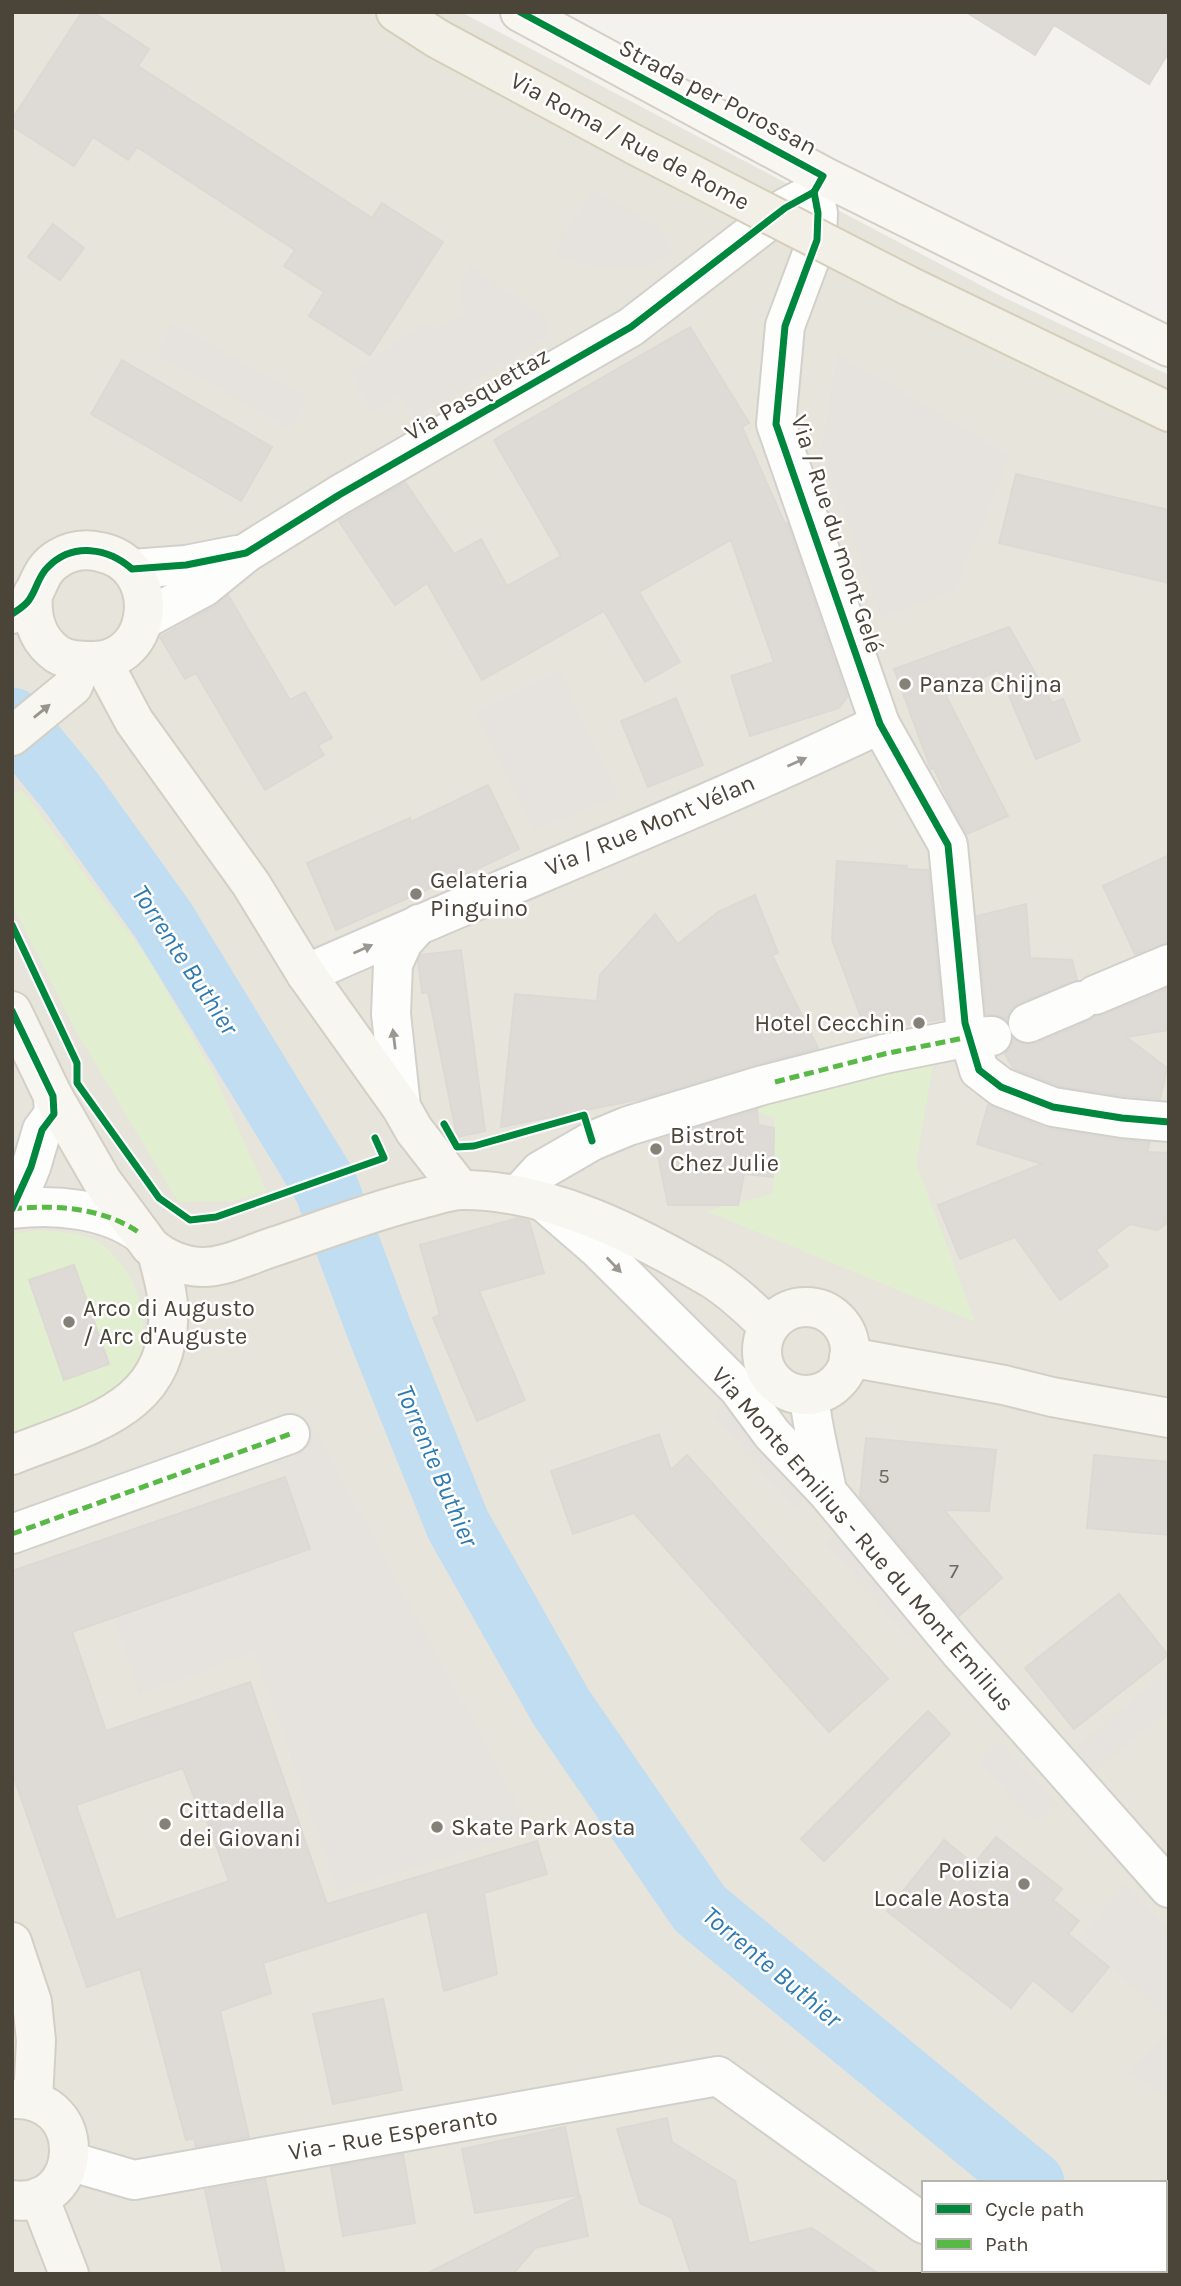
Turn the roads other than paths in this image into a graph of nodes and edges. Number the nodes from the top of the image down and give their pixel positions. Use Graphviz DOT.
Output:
graph roads {
  1 [pos="396,12"];
  2 [pos="520,12"];
  3 [pos="819,184"];
  4 [pos="1169,347"];
  5 [pos="1169,412"];
  6 [pos="246,553"];
  7 [pos="132,569"];
  8 [pos="21,606"];
  9 [pos="143,620"];
  10 [pos="83,670"];
  11 [pos="880,724"];
  12 [pos="12,736"];
  13 [pos="419,924"];
  14 [pos="1169,964"];
  15 [pos="306,974"];
  16 [pos="12,1011"];
  17 [pos="997,1032"];
  18 [pos="53,1096"];
  19 [pos="401,1107"];
  20 [pos="1169,1122"];
  21 [pos="460,1189"];
  22 [pos="532,1199"];
  23 [pos="13,1209"];
  24 [pos="149,1243"];
  25 [pos="768,1326"];
  26 [pos="849,1357"];
  27 [pos="809,1395"];
  28 [pos="1169,1418"];
  29 [pos="290,1434"];
  30 [pos="12,1455"];
  31 [pos="818,1482"];
  32 [pos="12,1534"];
  33 [pos="1169,1888"];
  34 [pos="12,1942"];
  35 [pos="22,2100"];
  36 [pos="69,2161"];
  37 [pos="26,2199"];
  38 [pos="922,2223"];
  39 [pos="69,2274"];
  1 -- 5 [label="main road, Via Roma / Rue de Rome, bridge"];
  2 -- 3 [label="street, Strada per Porossan"];
  3 -- 4 [label="street, Strada per Porossan"];
  3 -- 6 [label="street, Via Pasquettaz"];
  3 -- 11 [label="street, Via / Rue du mont Gelé"];
  6 -- 7 [label="street, Via Pasquettaz"];
  6 -- 9 [label="street, Via Pasquettaz"];
  7 -- 8 [label="street"];
  7 -- 9 [label="street"];
  8 -- 10 [label="street"];
  9 -- 10 [label="street"];
  12 -- 10 [label="street, one-way"];
  10 -- 15 [label="street"];
  13 -- 11 [label="street, Via / Rue Mont Vélan, one-way"];
  11 -- 17 [label="street, Via / Rue du mont Gelé"];
  15 -- 13 [label="street, Via / Rue Mont Vélan, one-way"];
  19 -- 13 [label="street, one-way"];
  14 -- 17 [label="street"];
  15 -- 19 [label="street"];
  16 -- 18 [label="street"];
  17 -- 20 [label="street, Via / Rue du mont Gelé"];
  17 -- 22 [label="street"];
  18 -- 23 [label="street"];
  18 -- 24 [label="street"];
  19 -- 21 [label="street"];
  21 -- 22 [label="street"];
  21 -- 24 [label="street"];
  22 -- 25 [label="street"];
  22 -- 31 [label="street, Via Monte Emilius - Rue du Mont Emilius, one-way"];
  23 -- 24 [label="street"];
  24 -- 30 [label="street"];
  25 -- 26 [label="street"];
  25 -- 27 [label="street"];
  26 -- 27 [label="street"];
  26 -- 28 [label="street"];
  27 -- 31 [label="street"];
  29 -- 32 [label="street"];
  31 -- 33 [label="street, Via Monte Emilius - Rue du Mont Emilius"];
  34 -- 35 [label="street"];
  35 -- 36 [label="street"];
  36 -- 37 [label="street"];
  36 -- 38 [label="street, Via - Rue Esperanto"];
  37 -- 39 [label="street"];
}
